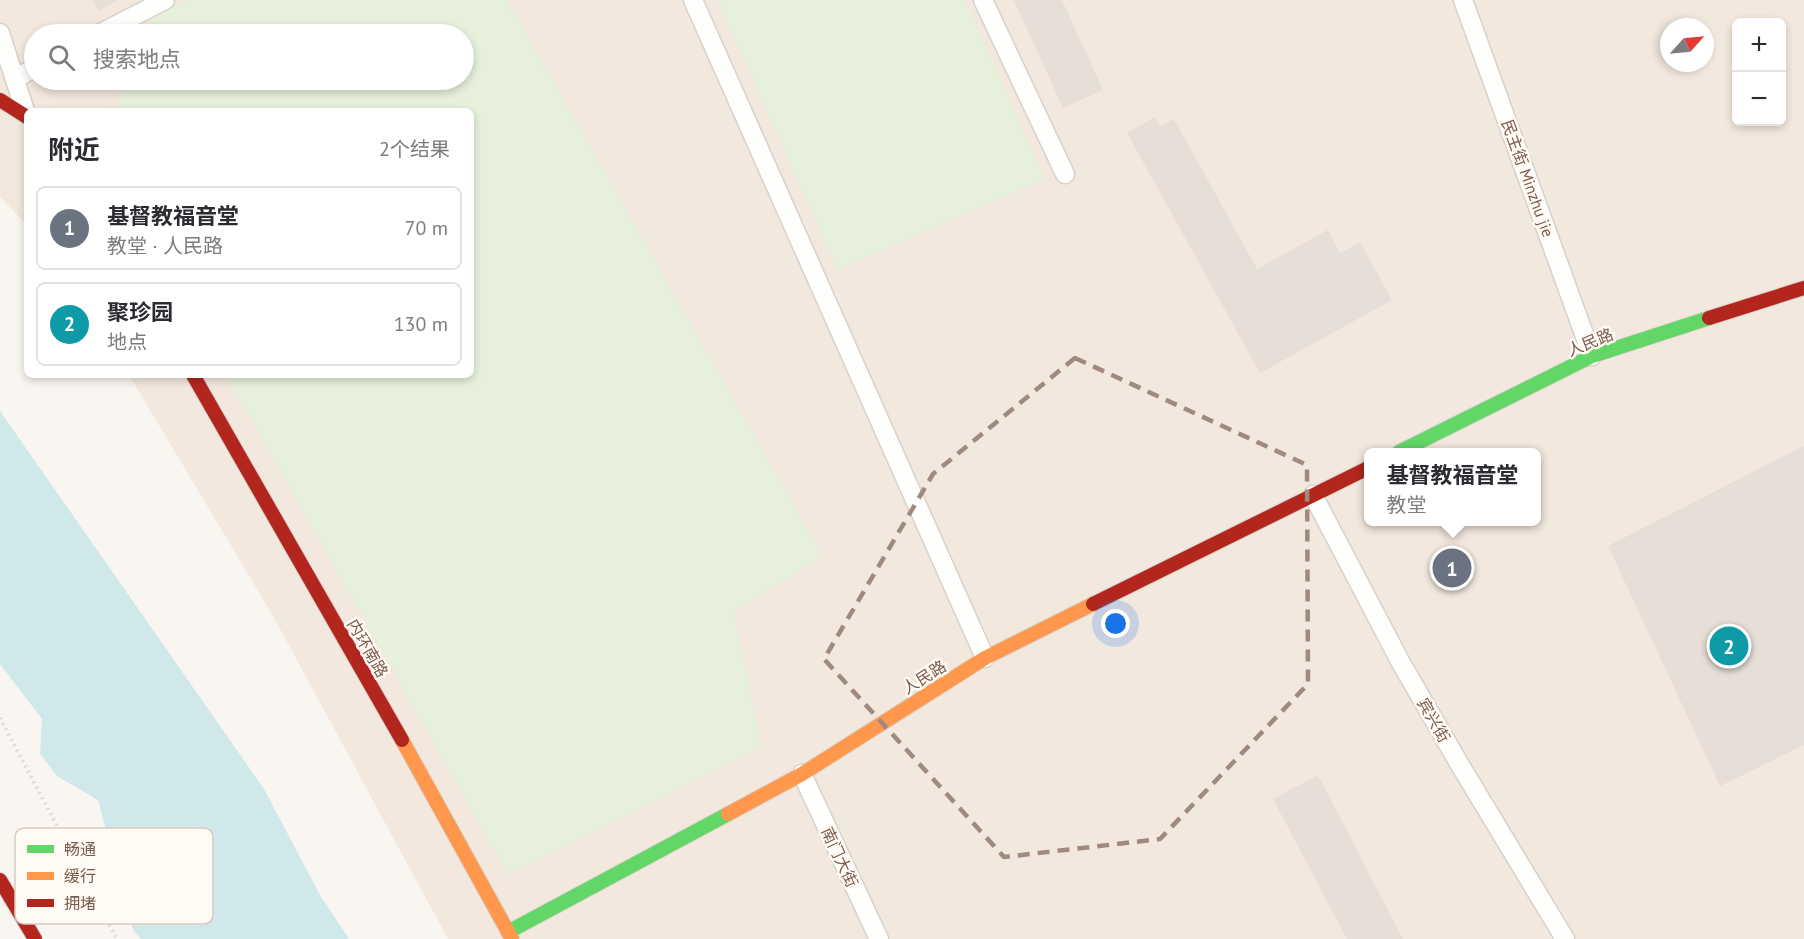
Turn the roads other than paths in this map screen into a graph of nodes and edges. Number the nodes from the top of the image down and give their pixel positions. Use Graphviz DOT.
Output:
graph roads {
  1 [pos="165,0"];
  2 [pos="693,0"];
  3 [pos="983,0"];
  4 [pos="1463,0"];
  5 [pos="118,24"];
  6 [pos="0,33"];
  7 [pos="24,73"];
  8 [pos="15,78"];
  9 [pos="0,100"];
  10 [pos="24,108"];
  11 [pos="24,115"];
  12 [pos="1065,174"];
  13 [pos="1804,288"];
  14 [pos="1592,356"];
  15 [pos="195,378"];
  16 [pos="1409,448"];
  17 [pos="1364,470"];
  18 [pos="1313,495"];
  19 [pos="985,658"];
  20 [pos="802,774"];
  21 [pos="0,880"];
  22 [pos="15,905"];
  23 [pos="26,924"];
  24 [pos="510,936"];
  25 [pos="35,939"];
  26 [pos="879,939"];
  27 [pos="1565,939"];
  1 -- 5 [label="lane"];
  2 -- 19 [label="lane"];
  3 -- 12 [label="lane"];
  4 -- 14 [label="lane, 民主街 Minzhu jie"];
  6 -- 8 [label="lane"];
  7 -- 8 [label="lane"];
  8 -- 10 [label="lane"];
  9 -- 11 [label="main road"];
  13 -- 14 [label="main road, 人民路"];
  14 -- 16 [label="main road, 人民路"];
  15 -- 24 [label="main road, 内环南路"];
  17 -- 18 [label="main road, 人民路"];
  18 -- 19 [label="main road, 人民路"];
  18 -- 27 [label="lane, 宾兴街"];
  19 -- 20 [label="main road, 人民路"];
  20 -- 24 [label="main road, 人民路"];
  20 -- 26 [label="lane, 南门大街"];
  21 -- 22 [label="main road"];
  23 -- 25 [label="main road"];
}
